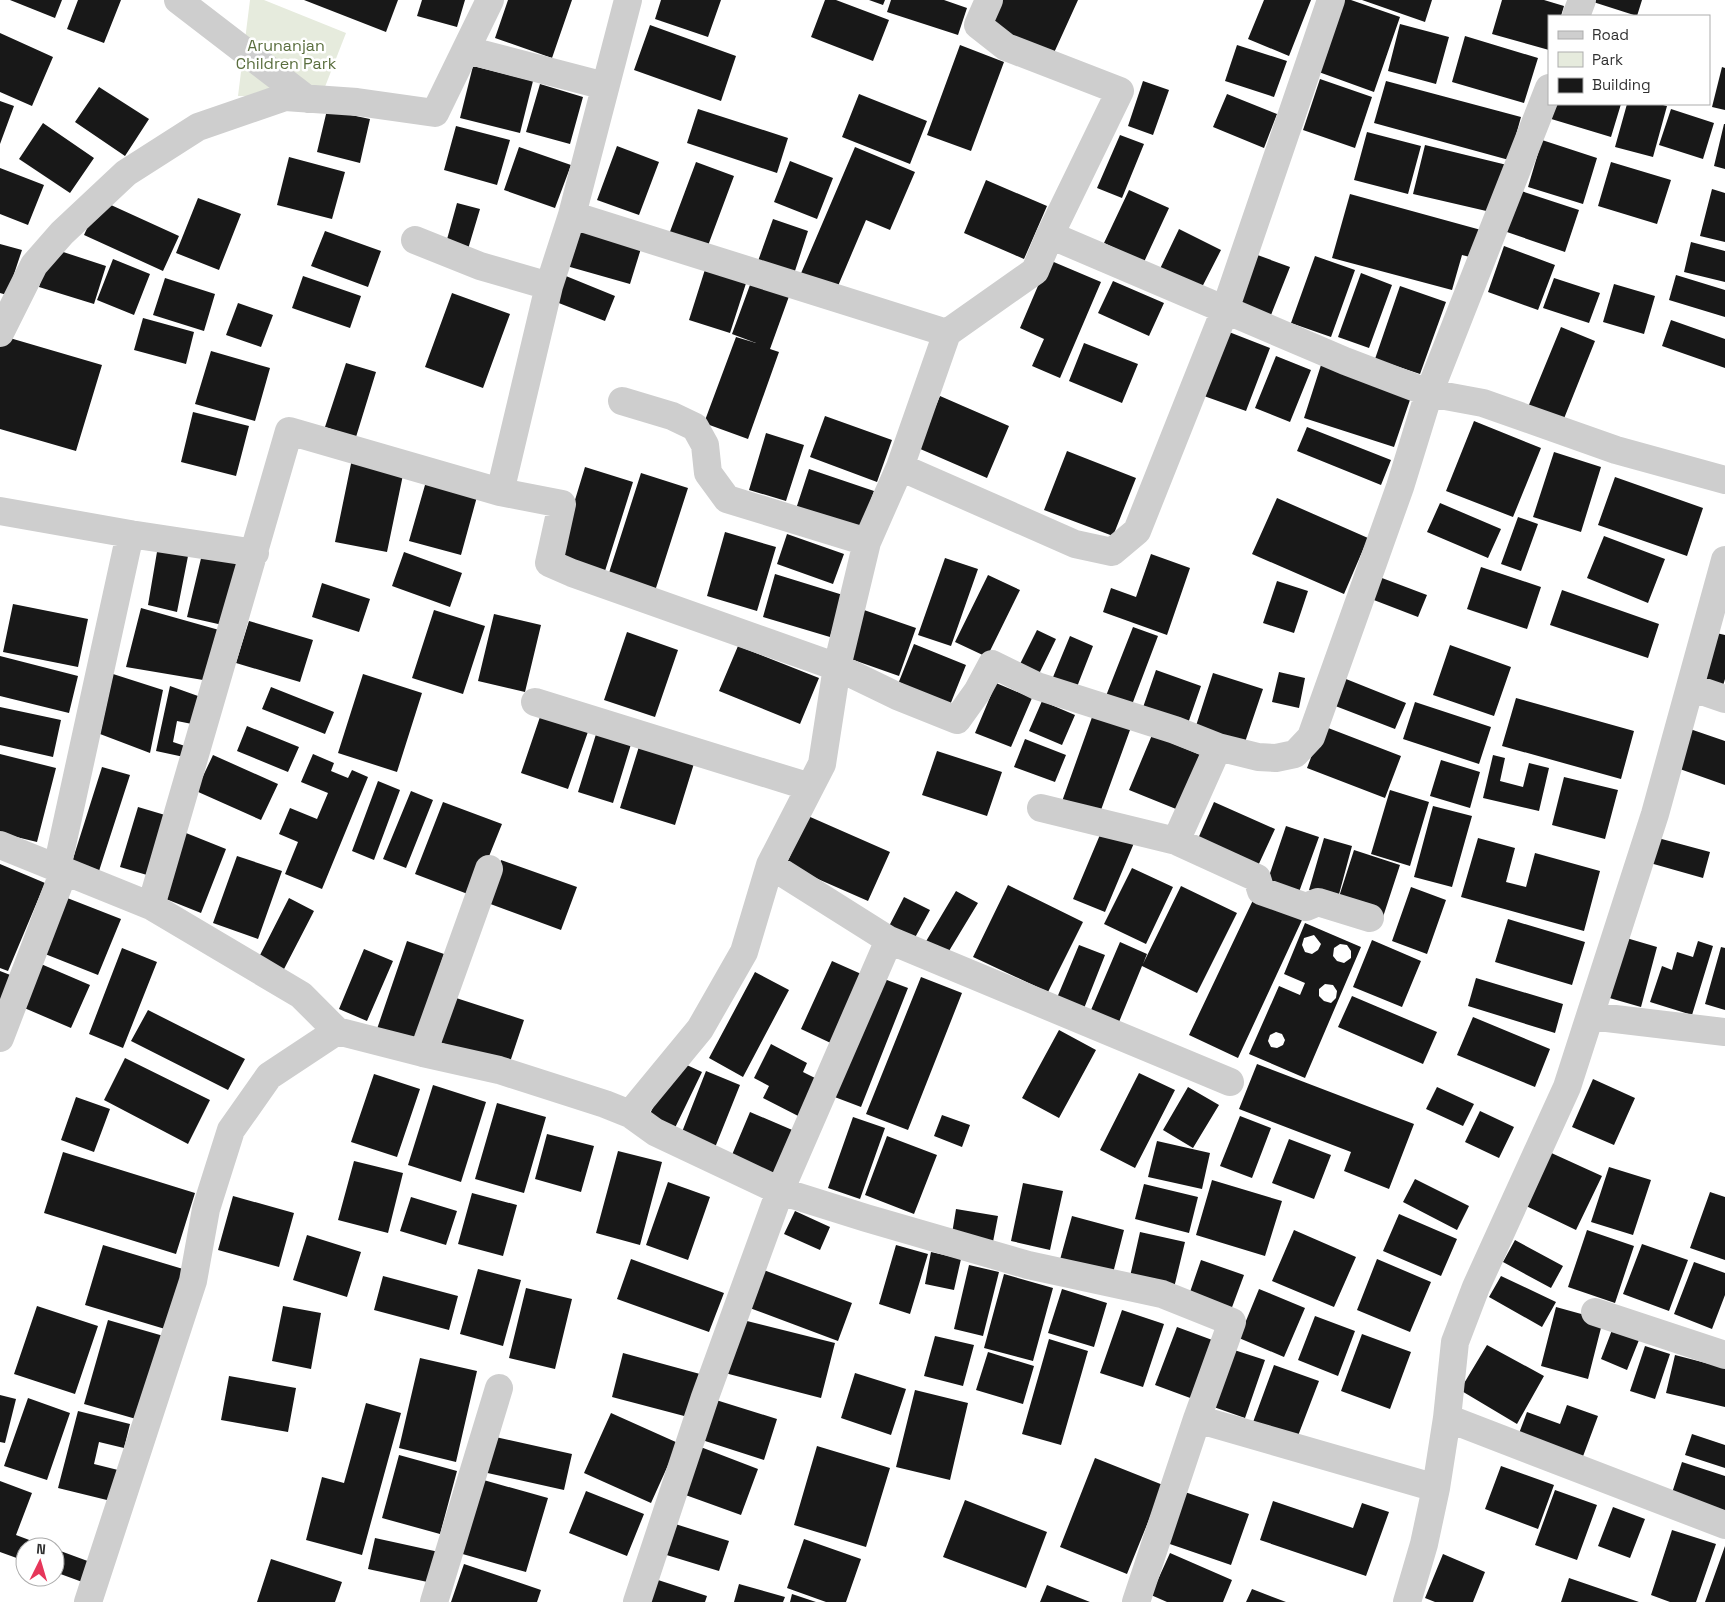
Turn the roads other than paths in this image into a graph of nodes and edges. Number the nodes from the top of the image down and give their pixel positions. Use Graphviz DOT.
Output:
graph roads {
  1 [pos="178,0"];
  2 [pos="490,0"];
  3 [pos="628,0"];
  4 [pos="989,0"];
  5 [pos="1331,0"];
  6 [pos="1582,0"];
  7 [pos="1576,15"];
  8 [pos="467,50"];
  9 [pos="605,86"];
  10 [pos="1548,91"];
  11 [pos="307,99"];
  12 [pos="572,214"];
  13 [pos="1050,235"];
  14 [pos="415,240"];
  15 [pos="548,286"];
  16 [pos="1225,310"];
  17 [pos="0,333"];
  18 [pos="948,333"];
  19 [pos="1429,393"];
  20 [pos="622,401"];
  21 [pos="900,467"];
  22 [pos="1725,480"];
  23 [pos="500,492"];
  24 [pos="0,511"];
  25 [pos="130,534"];
  26 [pos="867,542"];
  27 [pos="255,553"];
  28 [pos="1725,560"];
  29 [pos="837,666"];
  30 [pos="1690,687"];
  31 [pos="1725,699"];
  32 [pos="535,702"];
  33 [pos="1218,747"];
  34 [pos="810,787"];
  35 [pos="1041,808"];
  36 [pos="1176,841"];
  37 [pos="0,845"];
  38 [pos="770,865"];
  39 [pos="60,869"];
  40 [pos="489,869"];
  41 [pos="151,906"];
  42 [pos="1370,918"];
  43 [pos="889,940"];
  44 [pos="1590,1016"];
  45 [pos="338,1031"];
  46 [pos="1725,1032"];
  47 [pos="0,1038"];
  48 [pos="423,1053"];
  49 [pos="1230,1082"];
  50 [pos="630,1114"];
  51 [pos="780,1191"];
  52 [pos="1596,1312"];
  53 [pos="1725,1355"];
  54 [pos="499,1388"];
  55 [pos="1447,1418"];
  56 [pos="1197,1419"];
  57 [pos="1436,1488"];
  58 [pos="1725,1525"];
  59 [pos="88,1602"];
  60 [pos="434,1602"];
  61 [pos="637,1602"];
  62 [pos="1136,1602"];
  63 [pos="1407,1602"];
  1 -- 11 [label="street"];
  2 -- 8 [label="street"];
  3 -- 9 [label="street"];
  4 -- 13 [label="street"];
  5 -- 16 [label="street"];
  6 -- 7 [label="street"];
  8 -- 9 [label="street"];
  8 -- 11 [label="street"];
  9 -- 12 [label="street"];
  10 -- 19 [label="street"];
  11 -- 17 [label="street"];
  12 -- 15 [label="street"];
  12 -- 18 [label="street"];
  13 -- 16 [label="street"];
  13 -- 18 [label="street"];
  14 -- 15 [label="street"];
  15 -- 23 [label="street"];
  16 -- 19 [label="street"];
  16 -- 21 [label="street"];
  18 -- 21 [label="street"];
  19 -- 22 [label="street"];
  19 -- 33 [label="street"];
  20 -- 26 [label="street"];
  21 -- 26 [label="street"];
  23 -- 27 [label="street"];
  23 -- 29 [label="street"];
  24 -- 25 [label="street"];
  25 -- 27 [label="street"];
  25 -- 39 [label="street"];
  26 -- 29 [label="street"];
  27 -- 41 [label="street"];
  28 -- 30 [label="street"];
  29 -- 33 [label="street"];
  29 -- 34 [label="street"];
  30 -- 31 [label="street"];
  30 -- 44 [label="street"];
  32 -- 34 [label="street"];
  33 -- 36 [label="street"];
  34 -- 38 [label="street"];
  35 -- 36 [label="street"];
  36 -- 42 [label="street"];
  37 -- 39 [label="street"];
  38 -- 43 [label="street"];
  38 -- 50 [label="street"];
  39 -- 41 [label="street"];
  39 -- 47 [label="street"];
  40 -- 48 [label="street"];
  41 -- 45 [label="street"];
  43 -- 49 [label="street"];
  43 -- 51 [label="street"];
  44 -- 46 [label="street"];
  44 -- 55 [label="street"];
  45 -- 48 [label="street"];
  45 -- 59 [label="street"];
  48 -- 50 [label="street"];
  50 -- 51 [label="street"];
  51 -- 56 [label="street"];
  51 -- 61 [label="street"];
  52 -- 53 [label="street"];
  54 -- 60 [label="street"];
  55 -- 57 [label="street"];
  55 -- 58 [label="street"];
  56 -- 57 [label="street"];
  56 -- 62 [label="street"];
  57 -- 63 [label="street"];
}
